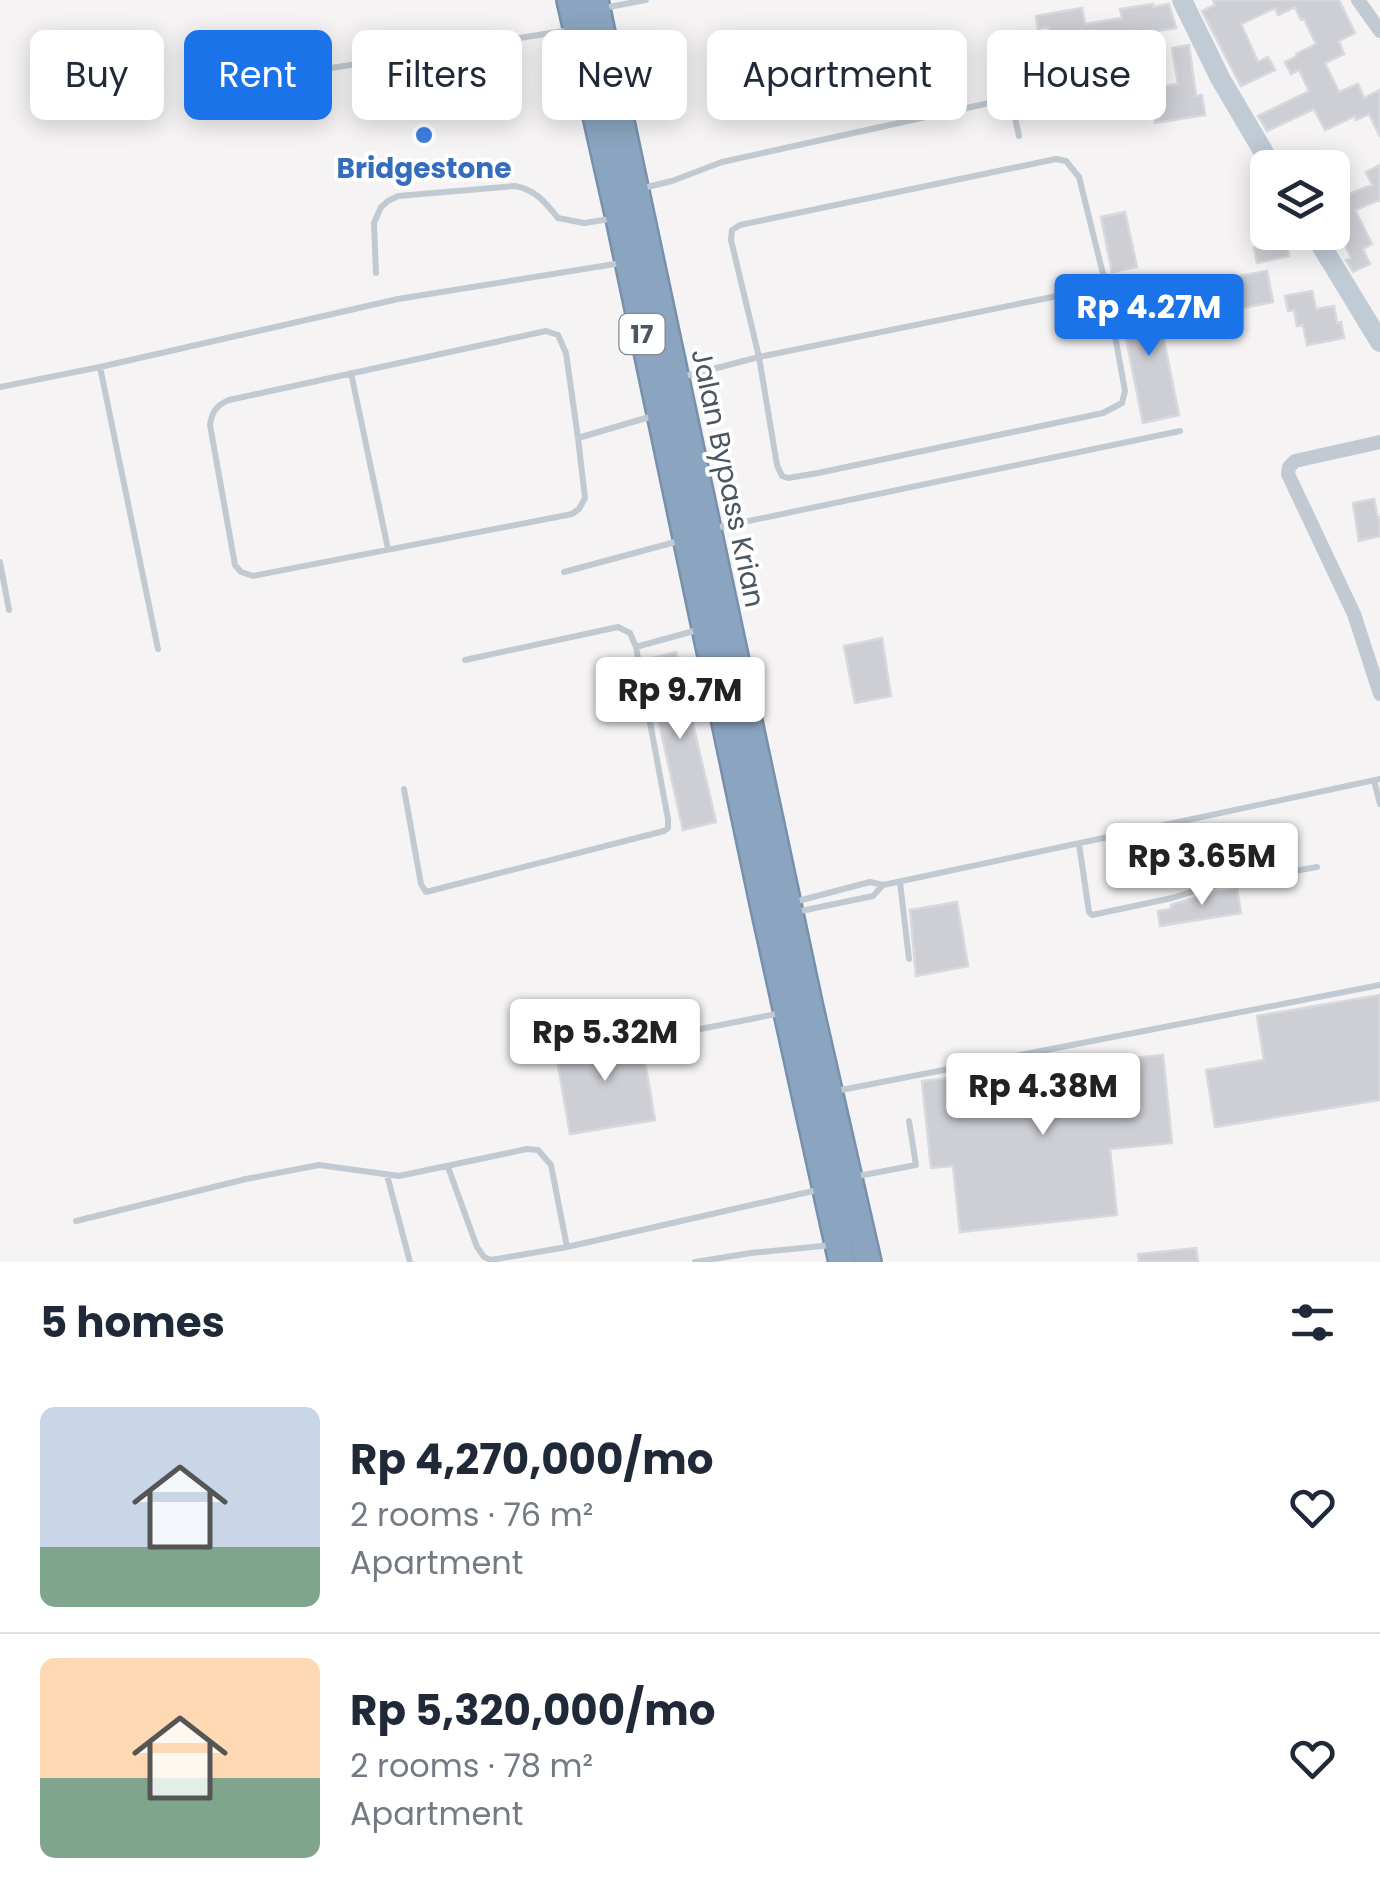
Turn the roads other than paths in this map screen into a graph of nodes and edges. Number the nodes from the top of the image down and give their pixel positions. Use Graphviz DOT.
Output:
graph roads {
  1 [pos="570,0"];
  2 [pos="646,0"];
  3 [pos="1182,0"];
  4 [pos="1358,0"];
  5 [pos="596,4"];
  6 [pos="576,29"];
  7 [pos="1380,31"];
  8 [pos="332,68"];
  9 [pos="1019,136"];
  10 [pos="1262,150"];
  11 [pos="636,190"];
  12 [pos="619,218"];
  13 [pos="1324,250"];
  14 [pos="628,262"];
  15 [pos="376,272"];
  16 [pos="1106,286"];
  17 [pos="1380,342"];
  18 [pos="760,358"];
  19 [pos="100,367"];
  20 [pos="352,372"];
  21 [pos="674,379"];
  22 [pos="0,387"];
  23 [pos="658,414"];
  24 [pos="1180,431"];
  25 [pos="578,438"];
  26 [pos="1380,442"];
  27 [pos="697,534"];
  28 [pos="388,549"];
  29 [pos="0,562"];
  30 [pos="564,572"];
  31 [pos="9,610"];
  32 [pos="706,628"];
  33 [pos="636,647"];
  34 [pos="158,649"];
  35 [pos="465,660"];
  36 [pos="1380,694"];
  37 [pos="1377,780"];
  38 [pos="404,789"];
  39 [pos="1380,804"];
  40 [pos="1184,822"];
  41 [pos="1079,844"];
  42 [pos="1317,867"];
  43 [pos="900,882"];
  44 [pos="883,885"];
  45 [pos="1198,892"];
  46 [pos="777,911"];
  47 [pos="909,960"];
  48 [pos="1380,984"];
  49 [pos="787,1012"];
  50 [pos="655,1038"];
  51 [pos="830,1092"];
  52 [pos="908,1121"];
  53 [pos="448,1167"];
  54 [pos="387,1175"];
  55 [pos="838,1183"];
  56 [pos="76,1221"];
  57 [pos="567,1247"];
  58 [pos="840,1253"];
  59 [pos="410,1262"];
  60 [pos="695,1262"];
  61 [pos="868,1262"];
  1 -- 6 [label="highway, Jalan Bypass Krian / 17"];
  2 -- 5 [label="lane"];
  3 -- 10 [label="street"];
  4 -- 7 [label="street"];
  5 -- 11 [label="highway, Jalan Bypass Krian / 17"];
  6 -- 8 [label="lane"];
  6 -- 12 [label="highway, Jalan Bypass Krian / 17"];
  9 -- 11 [label="lane"];
  11 -- 21 [label="highway, Jalan Bypass Krian / 17"];
  12 -- 14 [label="highway, Jalan Bypass Krian / 17"];
  12 -- 15 [label="lane"];
  13 -- 17 [label="street"];
  14 -- 19 [label="lane"];
  14 -- 23 [label="highway, Jalan Bypass Krian / 17"];
  16 -- 18 [label="lane"];
  16 -- 18 [label="lane"];
  16 -- 18 [label="lane"];
  18 -- 21 [label="lane"];
  19 -- 22 [label="lane"];
  19 -- 34 [label="lane"];
  20 -- 25 [label="lane"];
  20 -- 28 [label="lane"];
  20 -- 28 [label="lane"];
  21 -- 27 [label="highway, Jalan Bypass Krian / 17"];
  23 -- 25 [label="lane"];
  23 -- 27 [label="highway, Jalan Bypass Krian / 17"];
  24 -- 27 [label="lane"];
  25 -- 28 [label="lane"];
  26 -- 36 [label="street"];
  27 -- 30 [label="lane"];
  27 -- 32 [label="highway, Jalan Bypass Krian / 17"];
  27 -- 46 [label="highway, Jalan Bypass Krian / 17"];
  29 -- 31 [label="lane"];
  32 -- 33 [label="lane"];
  32 -- 46 [label="highway, Jalan Bypass Krian / 17"];
  33 -- 35 [label="lane"];
  33 -- 38 [label="lane"];
  37 -- 39 [label="lane"];
  37 -- 40 [label="lane"];
  40 -- 41 [label="lane"];
  40 -- 45 [label="lane"];
  41 -- 43 [label="lane"];
  41 -- 45 [label="lane"];
  42 -- 45 [label="lane"];
  43 -- 44 [label="lane"];
  43 -- 47 [label="lane"];
  44 -- 46 [label="lane"];
  44 -- 46 [label="lane"];
  46 -- 49 [label="highway, Jalan Bypass Krian / 17"];
  46 -- 51 [label="highway, Jalan Bypass Krian / 17"];
  48 -- 51 [label="lane"];
  49 -- 50 [label="lane"];
  49 -- 55 [label="highway, Jalan Bypass Krian / 17"];
  51 -- 55 [label="highway, Jalan Bypass Krian / 17"];
  52 -- 55 [label="lane"];
  53 -- 54 [label="lane"];
  53 -- 57 [label="lane"];
  53 -- 57 [label="lane"];
  54 -- 56 [label="lane"];
  54 -- 59 [label="lane"];
  55 -- 57 [label="lane"];
  55 -- 58 [label="highway, Jalan Bypass Krian / 17"];
  55 -- 61 [label="highway, Jalan Bypass Krian / 17"];
  58 -- 60 [label="lane"];
}
